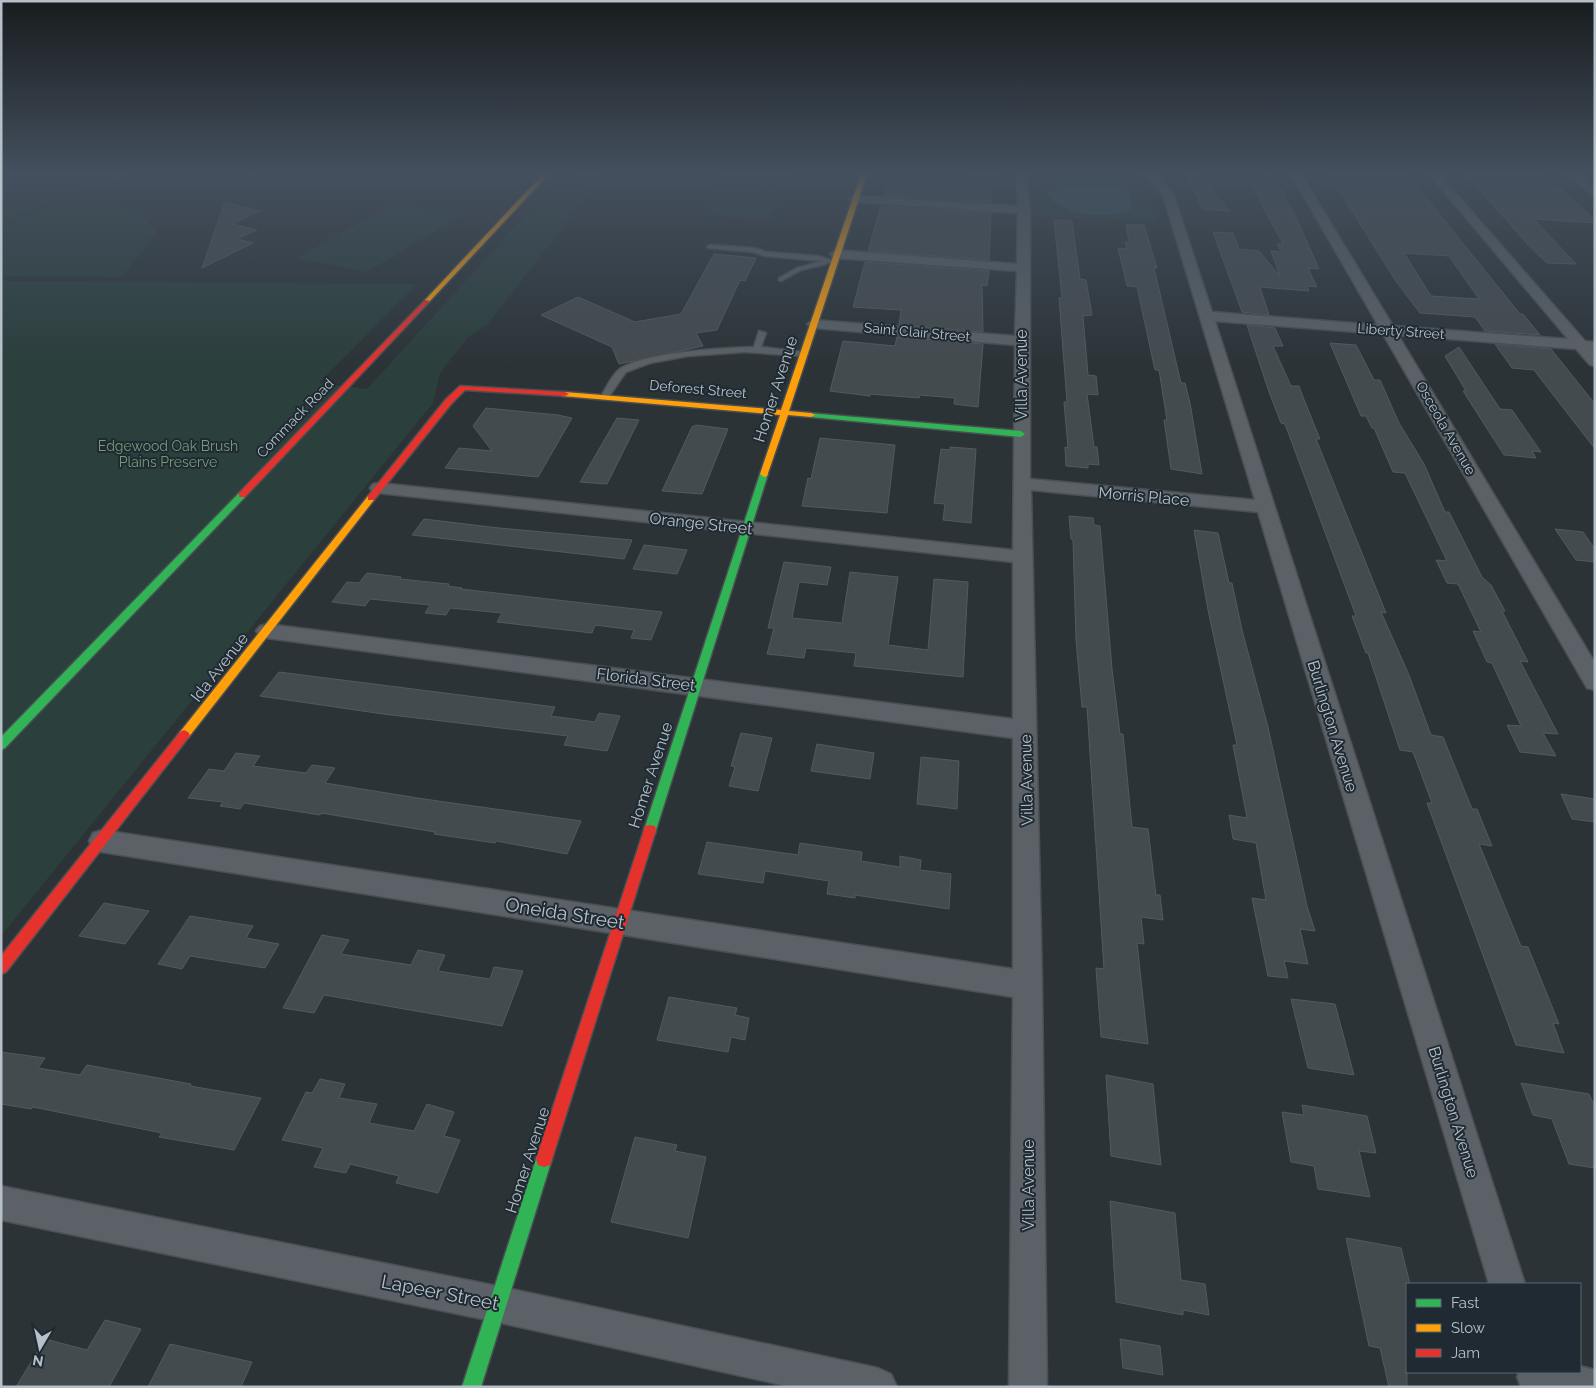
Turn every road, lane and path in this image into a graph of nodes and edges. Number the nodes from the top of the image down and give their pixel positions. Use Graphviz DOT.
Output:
graph roads {
  1 [pos="485,239"];
  2 [pos="842,239"];
  3 [pos="1024,239"];
  4 [pos="1182,239"];
  5 [pos="1334,239"];
  6 [pos="1489,239"];
  7 [pos="710,247"];
  8 [pos="835,258"];
  9 [pos="1023,268"];
  10 [pos="781,278"];
  11 [pos="1208,316"];
  12 [pos="814,324"];
  13 [pos="1389,331"];
  14 [pos="762,333"];
  15 [pos="1021,341"];
  16 [pos="1579,345"];
  17 [pos="1595,346"];
  18 [pos="757,349"];
  19 [pos="803,354"];
  20 [pos="1595,362"];
  21 [pos="463,388"];
  22 [pos="606,396"];
  23 [pos="785,412"];
  24 [pos="1021,434"];
  25 [pos="1023,484"];
  26 [pos="379,488"];
  27 [pos="1265,507"];
  28 [pos="747,528"];
  29 [pos="1022,557"];
  30 [pos="267,631"];
  31 [pos="1595,682"];
  32 [pos="695,686"];
  33 [pos="1025,730"];
  34 [pos="1,745"];
  35 [pos="102,841"];
  36 [pos="621,922"];
  37 [pos="1,967"];
  38 [pos="1028,985"];
  39 [pos="1,1203"];
  40 [pos="1507,1283"];
  41 [pos="497,1304"];
  42 [pos="1536,1378"];
  43 [pos="471,1387"];
  44 [pos="878,1387"];
  45 [pos="1028,1387"];
  46 [pos="1590,1387"];
  1 -- 34 [label="street, Commack Road"];
  2 -- 8 [label="street, Homer Avenue"];
  3 -- 9 [label="street, Villa Avenue"];
  4 -- 11 [label="street, Burlington Avenue"];
  5 -- 13 [label="street, Osceola Avenue"];
  6 -- 16 [label="street"];
  7 -- 8 [label="lane"];
  8 -- 9 [label="street"];
  8 -- 10 [label="lane"];
  8 -- 12 [label="street, Homer Avenue"];
  9 -- 15 [label="street, Villa Avenue"];
  11 -- 13 [label="street, Liberty Street"];
  11 -- 27 [label="street, Burlington Avenue"];
  12 -- 15 [label="street, Saint Clair Street"];
  12 -- 19 [label="street, Homer Avenue"];
  13 -- 16 [label="street, Liberty Street"];
  13 -- 31 [label="street, Osceola Avenue"];
  14 -- 18 [label="lane"];
  15 -- 24 [label="street, Villa Avenue"];
  16 -- 17 [label="street, Liberty Street"];
  16 -- 20 [label="street"];
  18 -- 19 [label="lane"];
  18 -- 22 [label="lane"];
  19 -- 23 [label="street, Homer Avenue"];
  21 -- 22 [label="street, Deforest Street"];
  21 -- 26 [label="street, Ida Avenue"];
  22 -- 23 [label="street, Deforest Street"];
  23 -- 24 [label="street, Deforest Street"];
  23 -- 28 [label="street, Homer Avenue"];
  24 -- 25 [label="street, Villa Avenue"];
  25 -- 27 [label="street, Morris Place"];
  25 -- 29 [label="street, Villa Avenue"];
  26 -- 28 [label="street, Orange Street"];
  26 -- 30 [label="street, Ida Avenue"];
  27 -- 40 [label="street, Burlington Avenue"];
  28 -- 29 [label="street, Orange Street"];
  28 -- 32 [label="street, Homer Avenue"];
  29 -- 33 [label="street, Villa Avenue"];
  30 -- 32 [label="street, Florida Street"];
  30 -- 35 [label="street, Ida Avenue"];
  32 -- 33 [label="street, Florida Street"];
  32 -- 36 [label="street, Homer Avenue"];
  33 -- 38 [label="street, Villa Avenue"];
  35 -- 36 [label="street, Oneida Street"];
  35 -- 37 [label="street, Ida Avenue"];
  36 -- 38 [label="street, Oneida Street"];
  36 -- 41 [label="street, Homer Avenue"];
  38 -- 45 [label="street, Villa Avenue"];
  39 -- 41 [label="street, Lapeer Street"];
  41 -- 43 [label="street, Homer Avenue"];
  41 -- 44 [label="street, Lapeer Street"];
  42 -- 46 [label="street"];
}
